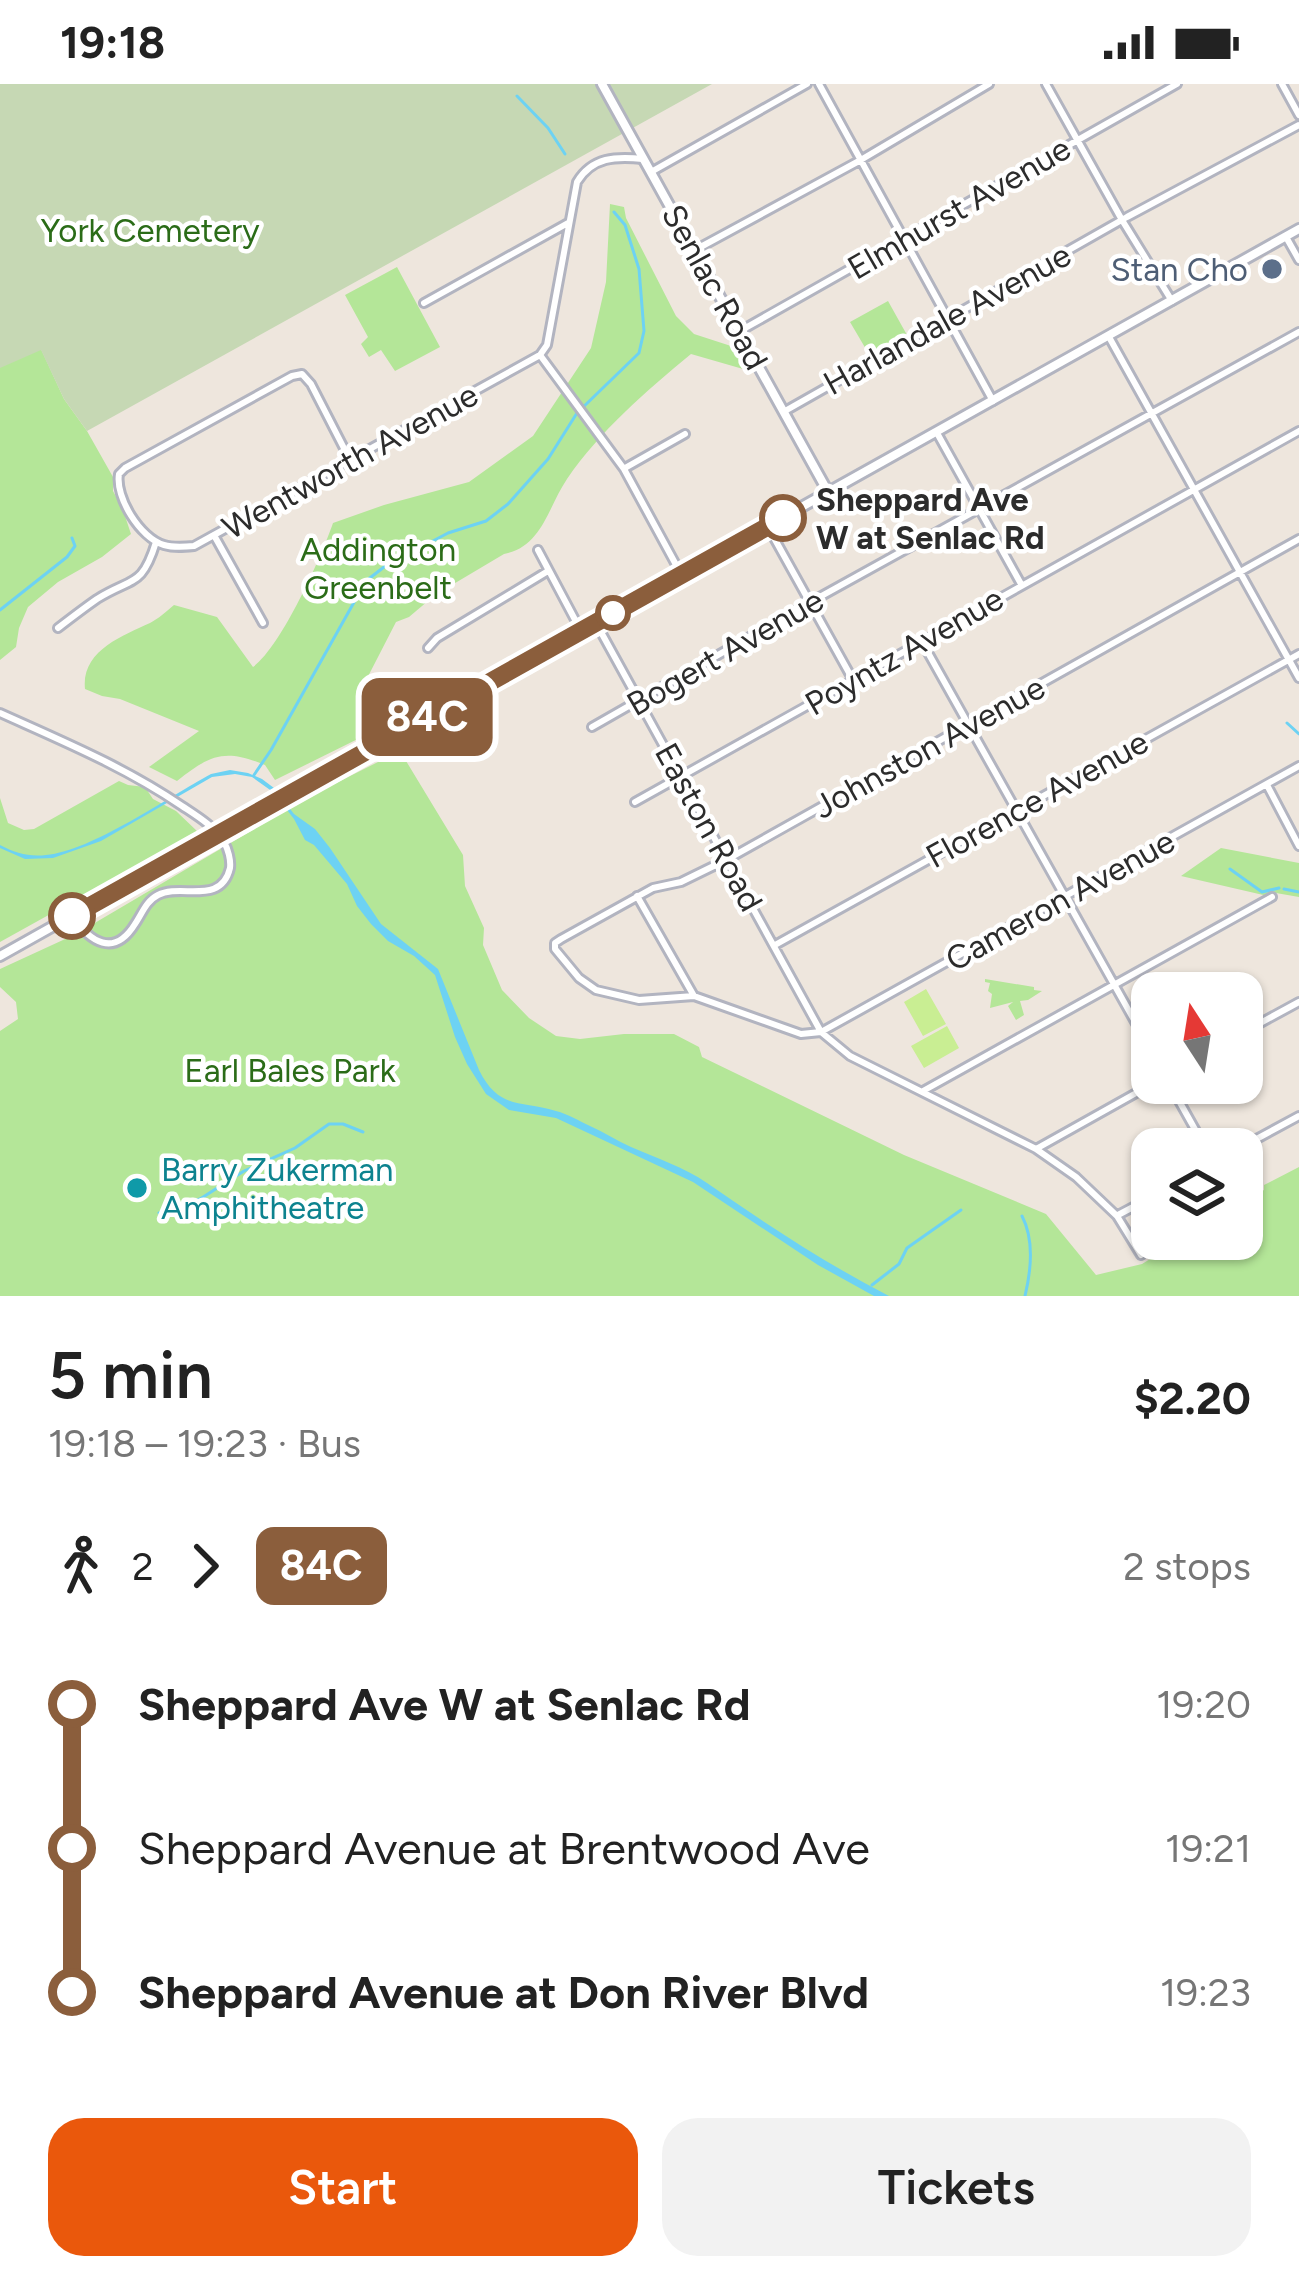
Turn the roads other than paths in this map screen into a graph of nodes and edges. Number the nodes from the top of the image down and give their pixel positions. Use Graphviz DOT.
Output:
graph roads {
  1 [pos="602,84"];
  2 [pos="807,84"];
  3 [pos="819,84"];
  4 [pos="989,84"];
  5 [pos="1046,84"];
  6 [pos="1177,84"];
  7 [pos="1282,84"];
  8 [pos="1299,115"];
  9 [pos="1299,125"];
  10 [pos="1077,140"];
  11 [pos="643,159"];
  12 [pos="859,160"];
  13 [pos="651,172"];
  14 [pos="1122,220"];
  15 [pos="568,224"];
  16 [pos="1299,230"];
  17 [pos="1286,237"];
  18 [pos="903,240"];
  19 [pos="694,251"];
  20 [pos="1299,260"];
  21 [pos="1172,301"];
  22 [pos="424,303"];
  23 [pos="949,318"];
  24 [pos="740,332"];
  25 [pos="1299,332"];
  26 [pos="1109,337"];
  27 [pos="540,356"];
  28 [pos="993,401"];
  29 [pos="784,411"];
  30 [pos="1151,414"];
  31 [pos="1299,430"];
  32 [pos="937,433"];
  33 [pos="685,434"];
  34 [pos="350,460"];
  35 [pos="624,469"];
  36 [pos="1195,490"];
  37 [pos="828,491"];
  38 [pos="980,509"];
  39 [pos="768,527"];
  40 [pos="215,537"];
  41 [pos="1299,538"];
  42 [pos="156,542"];
  43 [pos="538,550"];
  44 [pos="548,571"];
  45 [pos="1240,571"];
  46 [pos="681,574"];
  47 [pos="1021,584"];
  48 [pos="809,603"];
  49 [pos="262,623"];
  50 [pos="596,623"];
  51 [pos="58,628"];
  52 [pos="581,631"];
  53 [pos="922,641"];
  54 [pos="428,648"];
  55 [pos="1299,654"];
  56 [pos="1289,659"];
  57 [pos="1299,678"];
  58 [pos="853,680"];
  59 [pos="639,702"];
  60 [pos="0,713"];
  61 [pos="970,724"];
  62 [pos="592,727"];
  63 [pos="1299,766"];
  64 [pos="682,776"];
  65 [pos="1266,784"];
  66 [pos="635,802"];
  67 [pos="1017,809"];
  68 [pos="1299,845"];
  69 [pos="728,859"];
  70 [pos="637,896"];
  71 [pos="1272,897"];
  72 [pos="1065,898"];
  73 [pos="72,916"];
  74 [pos="775,945"];
  75 [pos="0,956"];
  76 [pos="1115,985"];
  77 [pos="694,996"];
  78 [pos="1299,1002"];
  79 [pos="1131,1014"];
  80 [pos="1263,1022"];
  81 [pos="820,1032"];
  82 [pos="923,1090"];
  83 [pos="1131,1096"];
  84 [pos="1299,1116"];
  85 [pos="1263,1135"];
  86 [pos="1036,1149"];
  87 [pos="1131,1208"];
  88 [pos="1117,1216"];
  89 [pos="1131,1238"];
  1 -- 11 [label="main road, Senlac Road"];
  2 -- 13 [label="street"];
  3 -- 12 [label="street"];
  4 -- 12 [label="street"];
  5 -- 10 [label="street"];
  6 -- 10 [label="street, Elmhurst Avenue"];
  7 -- 8 [label="street"];
  9 -- 14 [label="street, Harlandale Avenue"];
  10 -- 14 [label="street"];
  10 -- 18 [label="street, Elmhurst Avenue"];
  11 -- 13 [label="main road, Senlac Road"];
  11 -- 15 [label="street"];
  12 -- 18 [label="street"];
  12 -- 19 [label="street"];
  13 -- 19 [label="main road, Senlac Road"];
  14 -- 21 [label="street"];
  14 -- 23 [label="street, Harlandale Avenue"];
  15 -- 22 [label="street"];
  15 -- 27 [label="street"];
  16 -- 17 [label="main road"];
  17 -- 20 [label="street"];
  17 -- 21 [label="main road"];
  18 -- 23 [label="street"];
  18 -- 24 [label="street, Elmhurst Avenue"];
  19 -- 24 [label="main road, Senlac Road"];
  21 -- 26 [label="main road"];
  23 -- 28 [label="street"];
  23 -- 29 [label="street, Harlandale Avenue"];
  24 -- 29 [label="main road, Senlac Road"];
  25 -- 30 [label="street, Bogert Avenue"];
  26 -- 28 [label="main road"];
  26 -- 30 [label="street"];
  27 -- 34 [label="street, Wentworth Avenue"];
  27 -- 35 [label="street"];
  28 -- 32 [label="main road"];
  29 -- 37 [label="main road, Senlac Road"];
  30 -- 36 [label="street"];
  30 -- 38 [label="street, Bogert Avenue"];
  31 -- 36 [label="street, Poyntz Avenue"];
  32 -- 37 [label="main road"];
  32 -- 38 [label="street"];
  33 -- 35 [label="street"];
  34 -- 40 [label="street, Wentworth Avenue"];
  34 -- 42 [label="street"];
  35 -- 46 [label="street"];
  36 -- 45 [label="street"];
  36 -- 47 [label="street, Poyntz Avenue"];
  37 -- 39 [label="main road"];
  38 -- 47 [label="street"];
  38 -- 48 [label="street, Bogert Avenue"];
  39 -- 46 [label="main road"];
  39 -- 48 [label="street"];
  40 -- 42 [label="street, Wentworth Avenue"];
  40 -- 49 [label="street"];
  41 -- 45 [label="street, Johnston Avenue"];
  42 -- 51 [label="street"];
  43 -- 44 [label="street"];
  44 -- 52 [label="street"];
  44 -- 54 [label="street"];
  45 -- 56 [label="street"];
  45 -- 61 [label="street, Johnston Avenue"];
  46 -- 50 [label="main road"];
  47 -- 53 [label="street, Poyntz Avenue"];
  48 -- 58 [label="street"];
  48 -- 59 [label="street, Bogert Avenue"];
  50 -- 52 [label="main road"];
  50 -- 59 [label="street, Easton Road"];
  52 -- 73 [label="main road, bridge"];
  53 -- 58 [label="street, Poyntz Avenue"];
  53 -- 61 [label="street"];
  55 -- 56 [label="street, Florence Avenue"];
  56 -- 57 [label="street"];
  56 -- 67 [label="street, Florence Avenue"];
  58 -- 64 [label="street, Poyntz Avenue"];
  59 -- 62 [label="street, Bogert Avenue"];
  59 -- 64 [label="street, Easton Road"];
  60 -- 73 [label="street"];
  61 -- 67 [label="street"];
  61 -- 69 [label="street, Johnston Avenue"];
  63 -- 65 [label="street, Cameron Avenue"];
  64 -- 66 [label="street, Poyntz Avenue"];
  64 -- 69 [label="street, Easton Road"];
  65 -- 68 [label="street"];
  65 -- 72 [label="street, Cameron Avenue"];
  67 -- 72 [label="street"];
  67 -- 74 [label="street, Florence Avenue"];
  69 -- 70 [label="street, Johnston Avenue"];
  69 -- 74 [label="street, Easton Road"];
  70 -- 77 [label="street"];
  70 -- 77 [label="street, Johnston Avenue"];
  71 -- 76 [label="street"];
  72 -- 76 [label="street"];
  72 -- 81 [label="street, Cameron Avenue"];
  73 -- 75 [label="main road"];
  74 -- 81 [label="street, Easton Road"];
  76 -- 79 [label="street"];
  76 -- 82 [label="street"];
  77 -- 81 [label="street"];
  78 -- 80 [label="street"];
  81 -- 82 [label="street"];
  82 -- 86 [label="street"];
  83 -- 86 [label="street"];
  84 -- 85 [label="street"];
  86 -- 88 [label="street"];
  87 -- 88 [label="street"];
  88 -- 89 [label="street"];
}
